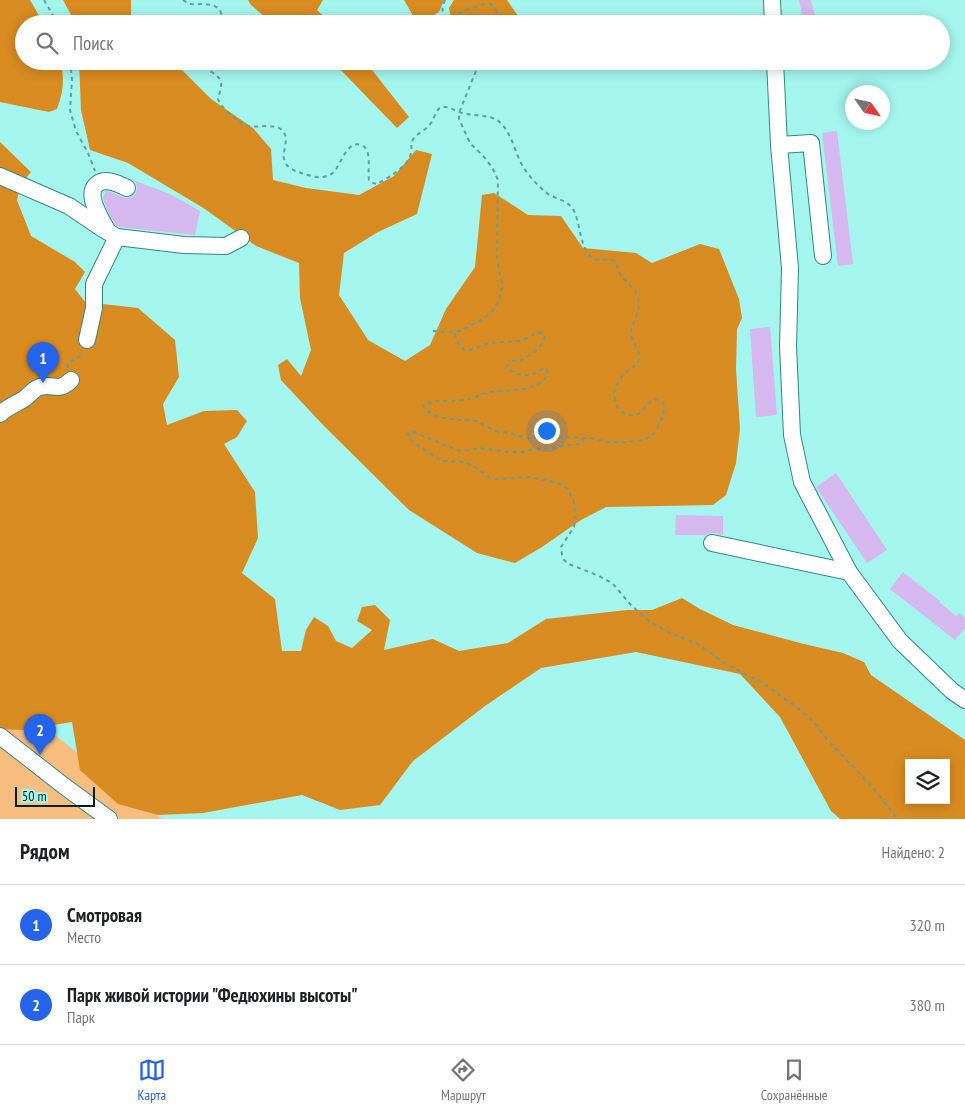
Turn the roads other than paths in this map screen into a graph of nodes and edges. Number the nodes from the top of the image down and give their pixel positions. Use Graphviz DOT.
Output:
graph roads {
  1 [pos="772,0"];
  2 [pos="773,15"];
  3 [pos="775,70"];
  4 [pos="779,145"];
  5 [pos="0,176"];
  6 [pos="127,188"];
  7 [pos="96,190"];
  8 [pos="69,206"];
  9 [pos="112,234"];
  10 [pos="241,238"];
  11 [pos="823,256"];
  12 [pos="87,340"];
  13 [pos="71,380"];
  14 [pos="0,414"];
  15 [pos="712,543"];
  16 [pos="849,572"];
  17 [pos="965,700"];
  18 [pos="0,736"];
  19 [pos="109,819"];
  1 -- 2 [label="street"];
  3 -- 4 [label="street"];
  4 -- 11 [label="street"];
  4 -- 16 [label="street"];
  5 -- 8 [label="street"];
  6 -- 7 [label="street"];
  7 -- 8 [label="street"];
  7 -- 9 [label="street"];
  8 -- 9 [label="street"];
  9 -- 10 [label="street"];
  9 -- 12 [label="street"];
  13 -- 14 [label="street"];
  15 -- 16 [label="street"];
  16 -- 17 [label="street"];
  18 -- 19 [label="street"];
}
